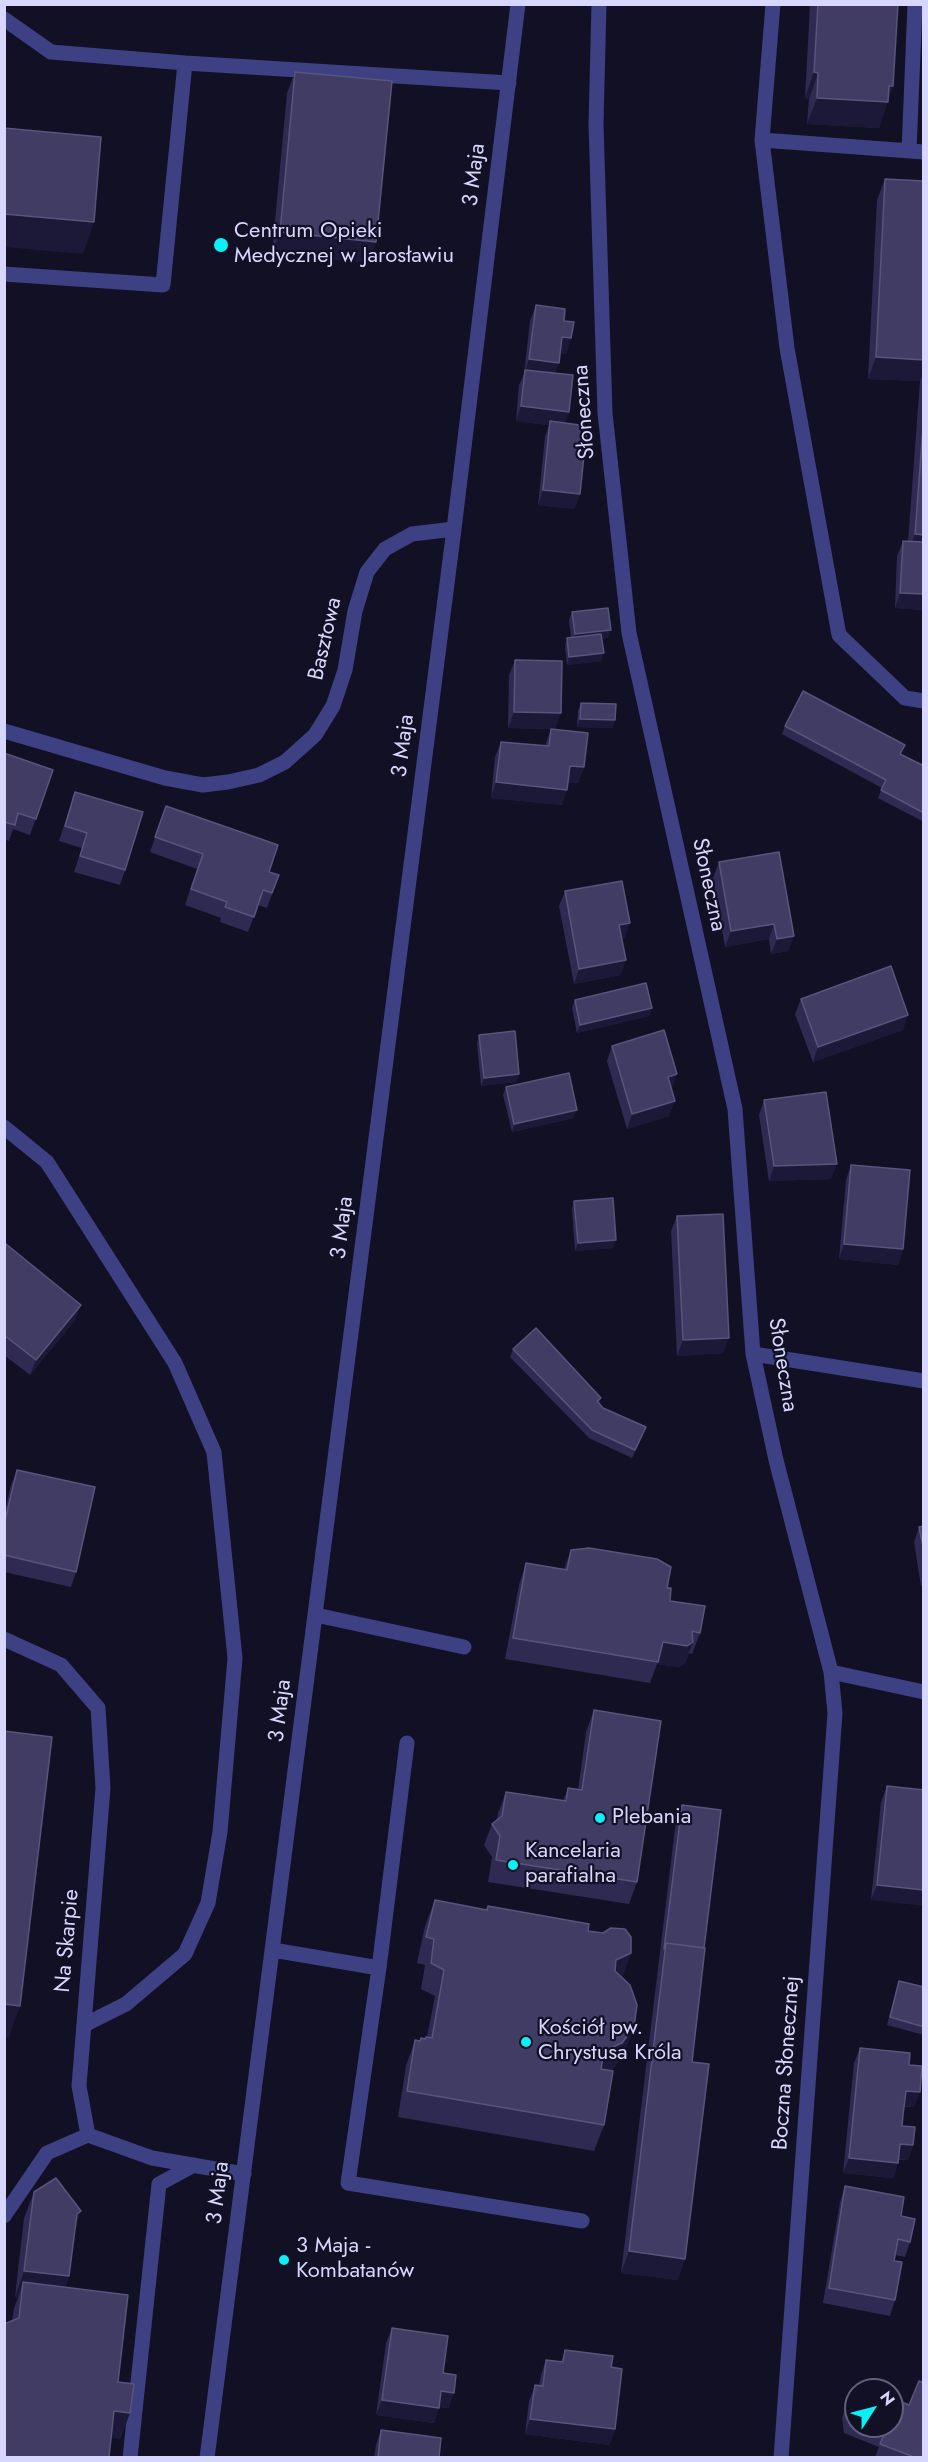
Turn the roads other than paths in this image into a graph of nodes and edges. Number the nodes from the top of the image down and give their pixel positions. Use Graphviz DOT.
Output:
graph roads {
  1 [pos="518,4"];
  2 [pos="599,4"];
  3 [pos="773,4"];
  4 [pos="915,4"];
  5 [pos="4,19"];
  6 [pos="185,63"];
  7 [pos="509,83"];
  8 [pos="762,141"];
  9 [pos="916,152"];
  10 [pos="4,274"];
  11 [pos="454,529"];
  12 [pos="924,701"];
  13 [pos="4,731"];
  14 [pos="4,1127"];
  15 [pos="753,1354"];
  16 [pos="924,1381"];
  17 [pos="316,1615"];
  18 [pos="4,1639"];
  19 [pos="464,1647"];
  20 [pos="831,1672"];
  21 [pos="924,1692"];
  22 [pos="407,1743"];
  23 [pos="273,1950"];
  24 [pos="379,1968"];
  25 [pos="84,2025"];
  26 [pos="88,2135"];
  27 [pos="194,2165"];
  28 [pos="244,2174"];
  29 [pos="4,2216"];
  30 [pos="582,2221"];
  31 [pos="130,2457"];
  32 [pos="207,2457"];
  33 [pos="781,2457"];
  1 -- 7 [label="street, 3 Maja"];
  2 -- 15 [label="street, Słoneczna"];
  3 -- 8 [label="street"];
  4 -- 9 [label="street"];
  5 -- 6 [label="street"];
  6 -- 7 [label="street"];
  6 -- 10 [label="street"];
  7 -- 11 [label="street, 3 Maja"];
  8 -- 9 [label="street"];
  8 -- 12 [label="street"];
  11 -- 13 [label="street, Basztowa"];
  11 -- 17 [label="street, 3 Maja"];
  14 -- 25 [label="street"];
  15 -- 16 [label="street"];
  15 -- 20 [label="street, Słoneczna"];
  17 -- 19 [label="street"];
  17 -- 23 [label="street, 3 Maja"];
  18 -- 25 [label="street, Na Skarpie"];
  20 -- 21 [label="street"];
  20 -- 33 [label="street, Boczna Słonecznej"];
  22 -- 24 [label="street"];
  23 -- 24 [label="street"];
  23 -- 28 [label="street, 3 Maja"];
  24 -- 30 [label="street"];
  25 -- 26 [label="street, Na Skarpie"];
  26 -- 27 [label="street"];
  26 -- 29 [label="street"];
  27 -- 28 [label="street"];
  27 -- 31 [label="street"];
  28 -- 32 [label="street, 3 Maja"];
}
